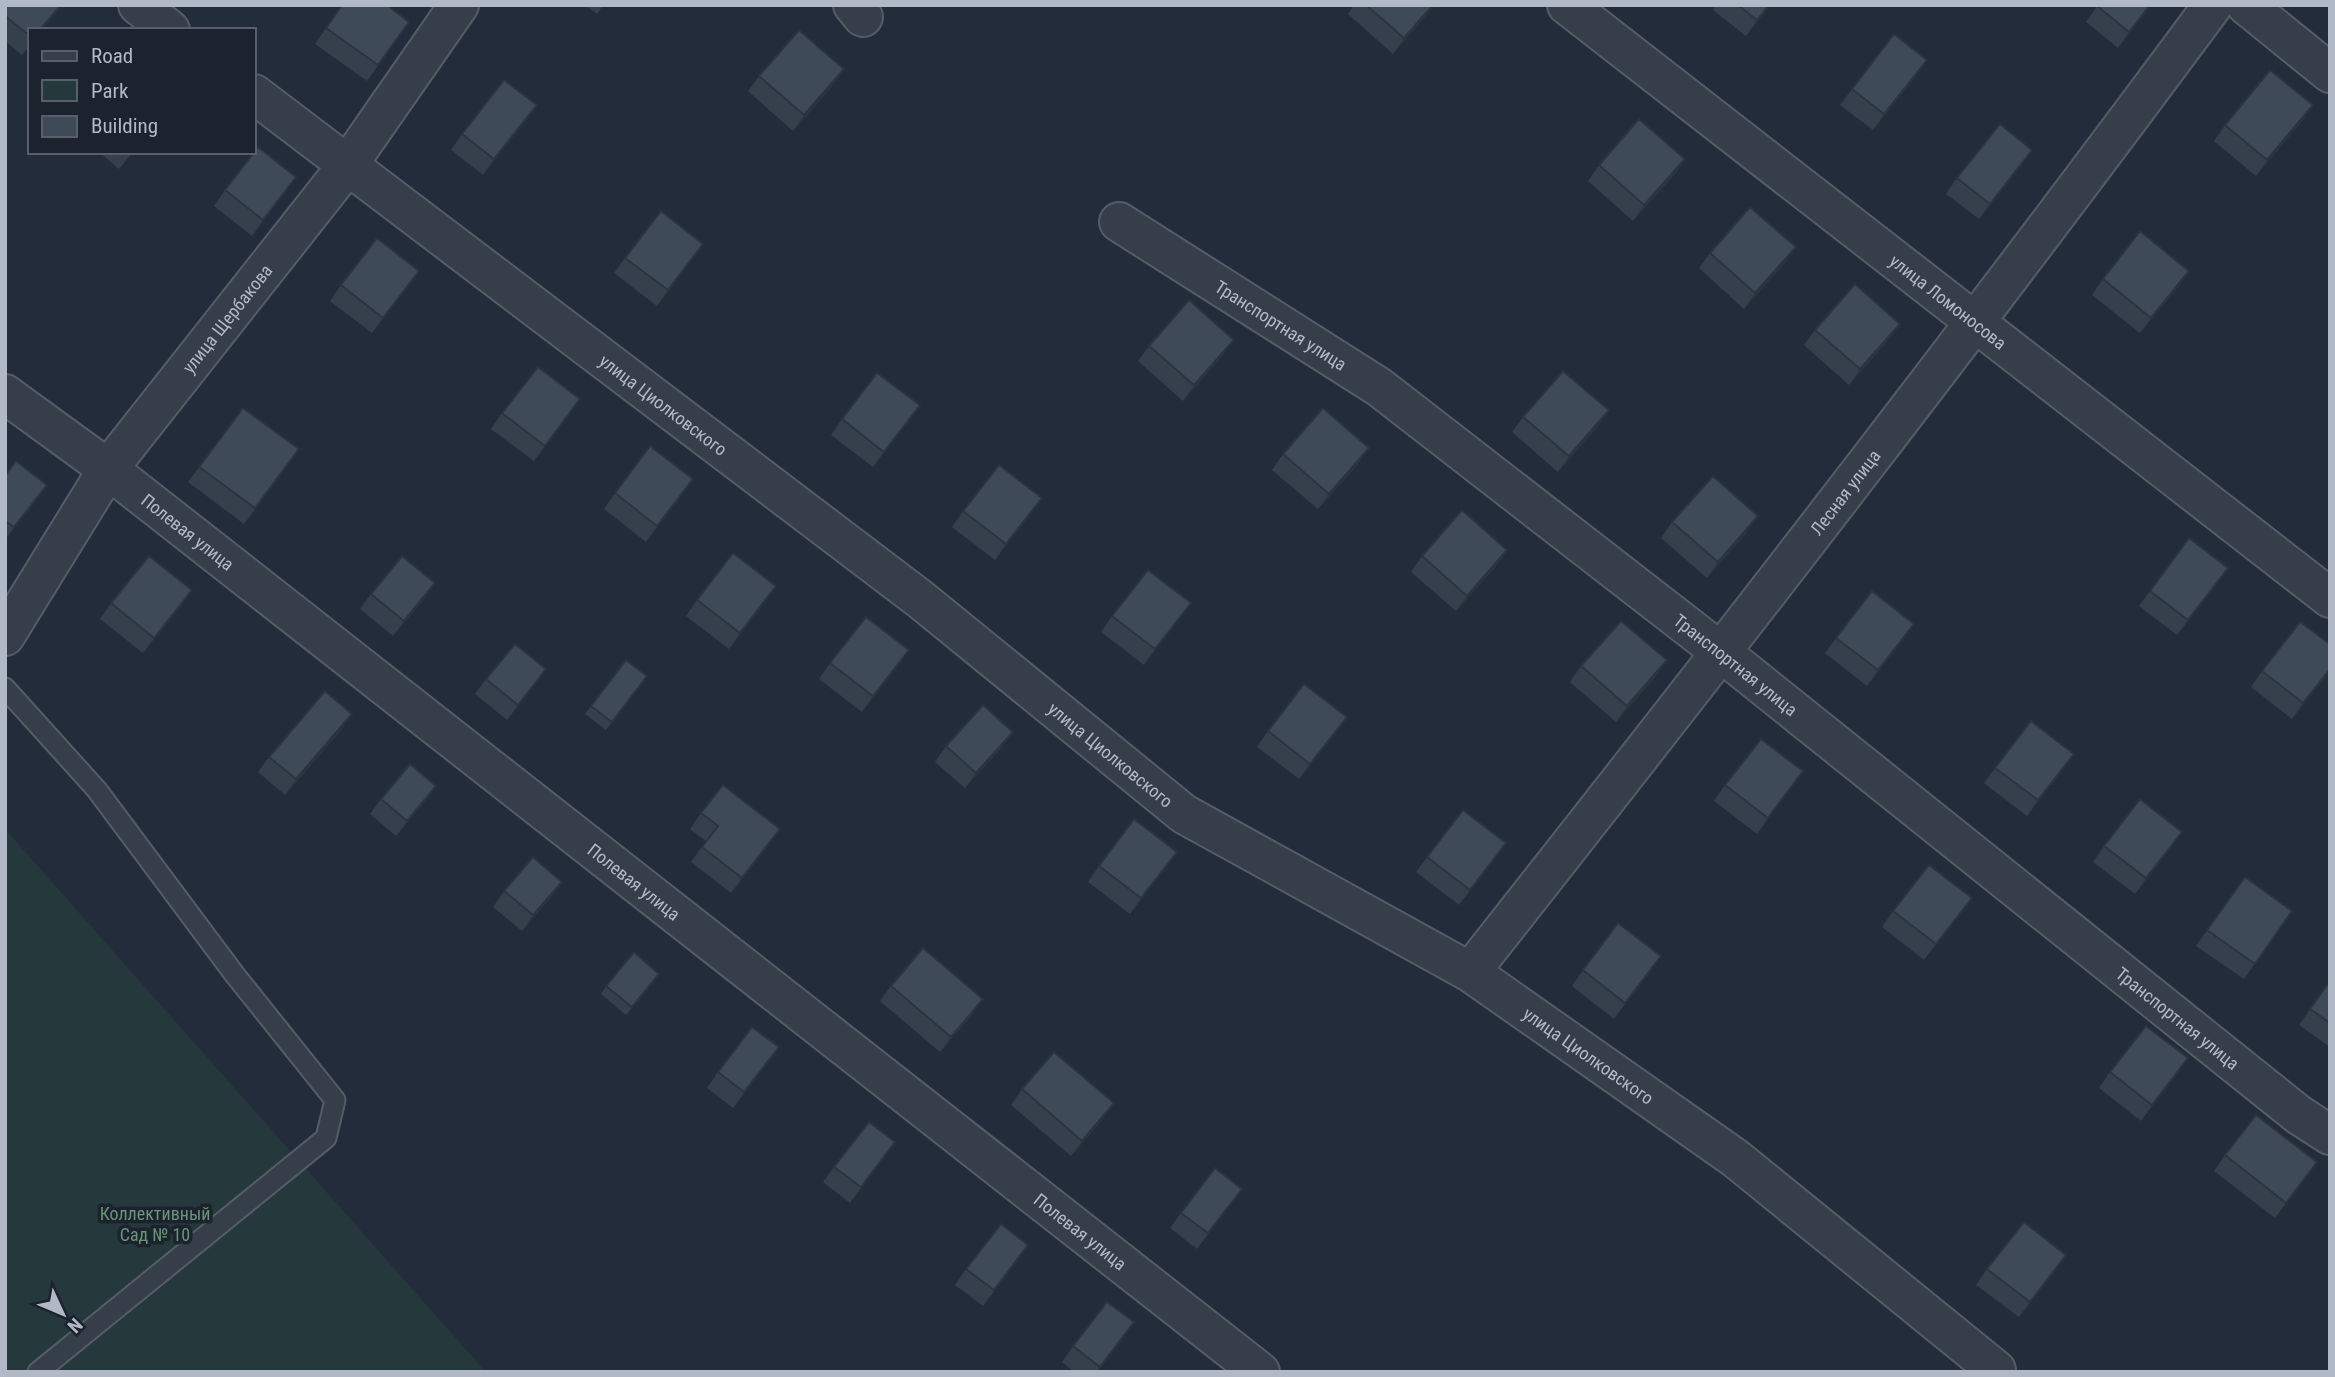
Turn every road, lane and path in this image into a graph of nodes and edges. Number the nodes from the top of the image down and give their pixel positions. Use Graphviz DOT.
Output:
graph roads {
  1 [pos="138,5"];
  2 [pos="459,5"];
  3 [pos="1567,5"];
  4 [pos="2213,5"];
  5 [pos="2246,5"];
  6 [pos="167,28"];
  7 [pos="2330,72"];
  8 [pos="256,96"];
  9 [pos="347,166"];
  10 [pos="1119,222"];
  11 [pos="1977,324"];
  12 [pos="5,394"];
  13 [pos="108,469"];
  14 [pos="2330,598"];
  15 [pos="5,636"];
  16 [pos="1722,653"];
  17 [pos="5,688"];
  18 [pos="1469,972"];
  19 [pos="2330,1135"];
  20 [pos="1996,1370"];
  21 [pos="38,1372"];
  22 [pos="1260,1372"];
  1 -- 6 [label="street"];
  2 -- 9 [label="street, улица Щербакова"];
  3 -- 11 [label="street, улица Ломоносова"];
  4 -- 11 [label="street, Лесная улица"];
  5 -- 7 [label="street"];
  8 -- 9 [label="street, улица Циолковского"];
  9 -- 13 [label="street, улица Щербакова"];
  9 -- 18 [label="street, улица Циолковского"];
  10 -- 16 [label="street, Транспортная улица"];
  11 -- 14 [label="street, улица Ломоносова"];
  11 -- 16 [label="street, Лесная улица"];
  12 -- 13 [label="street, Полевая улица"];
  13 -- 15 [label="street, улица Щербакова"];
  13 -- 22 [label="street, Полевая улица"];
  16 -- 18 [label="street, Лесная улица"];
  16 -- 19 [label="street, Транспортная улица"];
  17 -- 21 [label="lane"];
  18 -- 20 [label="street, улица Циолковского"];
}
